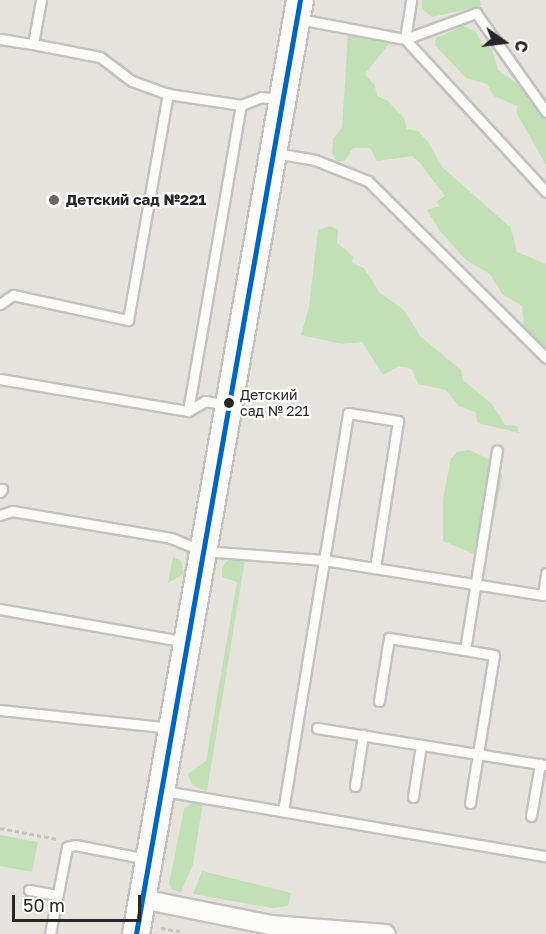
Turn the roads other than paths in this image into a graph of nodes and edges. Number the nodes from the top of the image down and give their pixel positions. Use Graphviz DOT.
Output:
graph roads {
  1 [pos="41,0"];
  2 [pos="411,0"];
  3 [pos="298,9"];
  4 [pos="0,39"];
  5 [pos="405,39"];
  6 [pos="33,44"];
  7 [pos="168,94"];
  8 [pos="282,100"];
  9 [pos="241,105"];
  10 [pos="546,112"];
  11 [pos="273,153"];
  12 [pos="546,192"];
  13 [pos="0,304"];
  14 [pos="546,358"];
  15 [pos="0,379"];
  16 [pos="228,405"];
  17 [pos="188,411"];
  18 [pos="497,451"];
  19 [pos="0,515"];
  20 [pos="203,551"];
  21 [pos="324,560"];
  22 [pos="375,568"];
  23 [pos="546,573"];
  24 [pos="475,584"];
  25 [pos="0,609"];
  26 [pos="187,642"];
  27 [pos="465,650"];
  28 [pos="379,701"];
  29 [pos="0,710"];
  30 [pos="317,728"];
  31 [pos="172,729"];
  32 [pos="363,735"];
  33 [pos="421,745"];
  34 [pos="477,754"];
  35 [pos="543,764"];
  36 [pos="355,786"];
  37 [pos="162,790"];
  38 [pos="413,797"];
  39 [pos="470,803"];
  40 [pos="283,811"];
  41 [pos="531,816"];
  42 [pos="546,856"];
  43 [pos="150,860"];
  44 [pos="29,890"];
  45 [pos="57,896"];
  46 [pos="142,899"];
  47 [pos="270,930"];
  48 [pos="351,931"];
  49 [pos="50,934"];
  50 [pos="136,934"];
  51 [pos="386,934"];
  1 -- 6 [label="lane"];
  2 -- 5 [label="lane"];
  3 -- 5 [label="lane"];
  3 -- 8 [label="street"];
  4 -- 6 [label="lane"];
  5 -- 10 [label="lane"];
  5 -- 12 [label="lane"];
  6 -- 7 [label="lane"];
  7 -- 9 [label="lane"];
  7 -- 13 [label="lane"];
  8 -- 9 [label="lane"];
  8 -- 11 [label="street"];
  9 -- 17 [label="lane"];
  11 -- 14 [label="lane"];
  11 -- 16 [label="street"];
  15 -- 17 [label="lane"];
  16 -- 17 [label="lane"];
  16 -- 20 [label="street"];
  18 -- 24 [label="lane"];
  19 -- 20 [label="lane"];
  20 -- 21 [label="lane"];
  20 -- 26 [label="street"];
  21 -- 22 [label="lane"];
  21 -- 22 [label="lane"];
  21 -- 40 [label="lane"];
  22 -- 24 [label="lane"];
  23 -- 24 [label="lane"];
  24 -- 27 [label="lane"];
  25 -- 26 [label="lane"];
  26 -- 31 [label="street"];
  27 -- 28 [label="lane"];
  27 -- 34 [label="lane"];
  29 -- 31 [label="lane"];
  30 -- 32 [label="lane"];
  31 -- 37 [label="street"];
  32 -- 33 [label="lane"];
  32 -- 36 [label="lane"];
  33 -- 34 [label="lane"];
  33 -- 38 [label="lane"];
  34 -- 35 [label="lane"];
  34 -- 39 [label="lane"];
  35 -- 41 [label="lane"];
  37 -- 40 [label="lane"];
  37 -- 43 [label="street"];
  40 -- 42 [label="lane"];
  43 -- 45 [label="lane"];
  43 -- 46 [label="street"];
  44 -- 45 [label="lane"];
  45 -- 49 [label="lane"];
  46 -- 47 [label="street"];
  46 -- 50 [label="street"];
  47 -- 48 [label="street"];
  48 -- 51 [label="street"];
}
